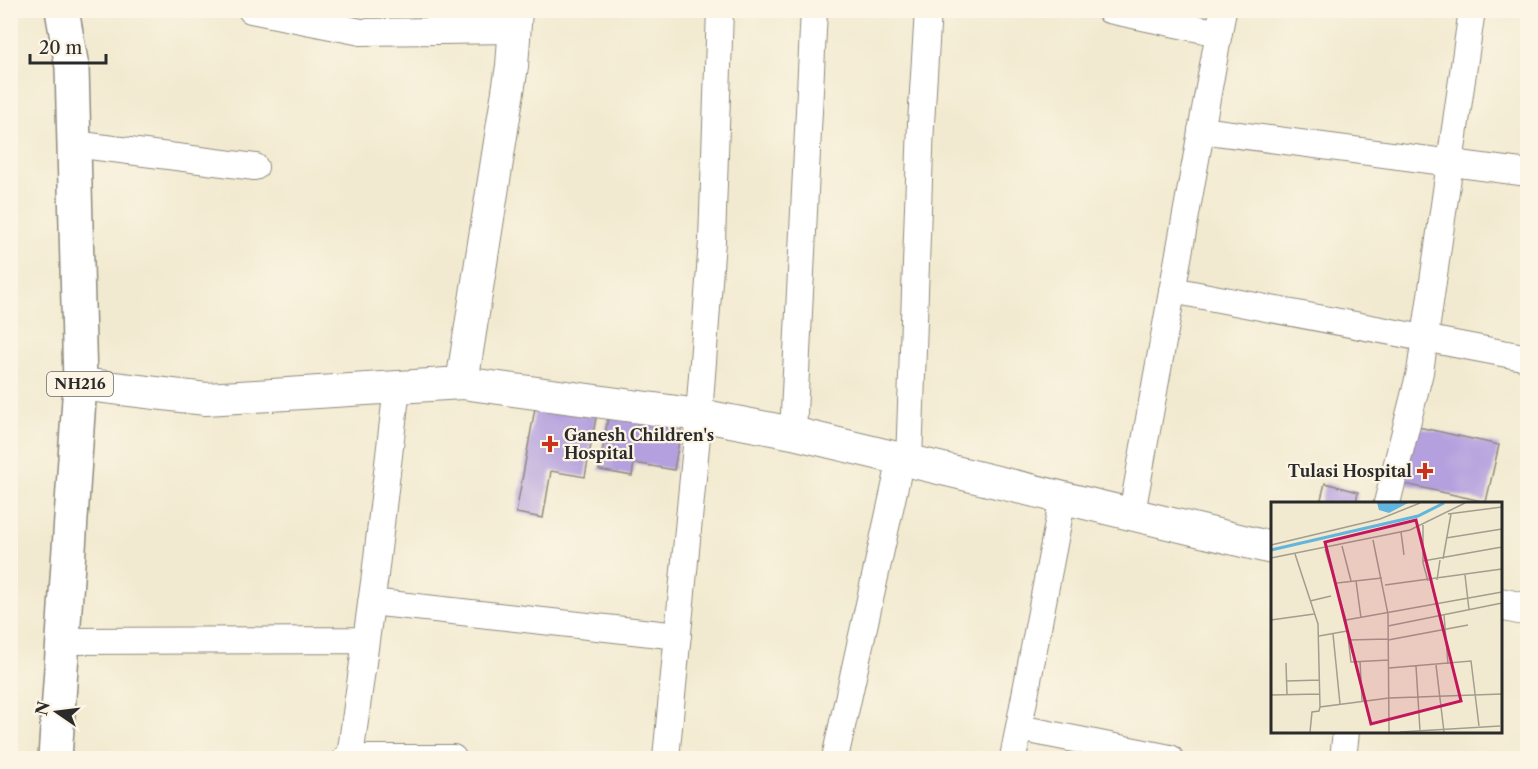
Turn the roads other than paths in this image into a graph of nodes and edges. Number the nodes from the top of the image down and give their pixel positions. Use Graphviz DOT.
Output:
graph roads {
  1 [pos="62,10"];
  2 [pos="251,10"];
  3 [pos="720,10"];
  4 [pos="814,10"];
  5 [pos="928,10"];
  6 [pos="1109,10"];
  7 [pos="1472,10"];
  8 [pos="344,19"];
  9 [pos="516,20"];
  10 [pos="1221,22"];
  11 [pos="1201,130"];
  12 [pos="74,144"];
  13 [pos="1450,163"];
  14 [pos="255,167"];
  15 [pos="1527,173"];
  16 [pos="1172,290"];
  17 [pos="1425,338"];
  18 [pos="1527,358"];
  19 [pos="462,383"];
  20 [pos="80,384"];
  21 [pos="397,387"];
  22 [pos="699,414"];
  23 [pos="793,433"];
  24 [pos="905,460"];
  25 [pos="1063,497"];
  26 [pos="1388,502"];
  27 [pos="1132,513"];
  28 [pos="1271,548"];
  29 [pos="371,602"];
  30 [pos="1502,604"];
  31 [pos="1527,610"];
  32 [pos="678,636"];
  33 [pos="366,640"];
  34 [pos="63,641"];
  35 [pos="1019,728"];
  36 [pos="1346,733"];
  37 [pos="348,758"];
  38 [pos="55,759"];
  39 [pos="453,759"];
  40 [pos="666,759"];
  41 [pos="835,759"];
  42 [pos="1013,759"];
  43 [pos="1170,759"];
  44 [pos="1343,759"];
  1 -- 12 [label="highway, NH216"];
  2 -- 8 [label="street"];
  3 -- 22 [label="street"];
  4 -- 23 [label="street"];
  5 -- 24 [label="street"];
  6 -- 10 [label="street"];
  7 -- 13 [label="street"];
  8 -- 9 [label="street"];
  9 -- 19 [label="street"];
  10 -- 11 [label="street"];
  11 -- 13 [label="street"];
  11 -- 16 [label="street"];
  12 -- 14 [label="street"];
  12 -- 20 [label="highway, NH216"];
  13 -- 15 [label="street"];
  13 -- 17 [label="street"];
  16 -- 17 [label="street"];
  16 -- 27 [label="street"];
  17 -- 18 [label="street"];
  17 -- 26 [label="street"];
  19 -- 21 [label="street"];
  19 -- 22 [label="street"];
  20 -- 21 [label="street"];
  20 -- 34 [label="highway, NH216"];
  21 -- 29 [label="street"];
  22 -- 23 [label="street"];
  22 -- 32 [label="street"];
  23 -- 24 [label="street"];
  24 -- 25 [label="street"];
  24 -- 41 [label="street"];
  25 -- 27 [label="street"];
  25 -- 35 [label="street"];
  27 -- 28 [label="street"];
  29 -- 32 [label="street"];
  29 -- 33 [label="street"];
  30 -- 31 [label="street"];
  32 -- 40 [label="street"];
  33 -- 34 [label="street"];
  33 -- 37 [label="street"];
  34 -- 38 [label="highway, NH216"];
  35 -- 42 [label="street"];
  35 -- 43 [label="street"];
  36 -- 44 [label="street"];
  37 -- 39 [label="street"];
}
